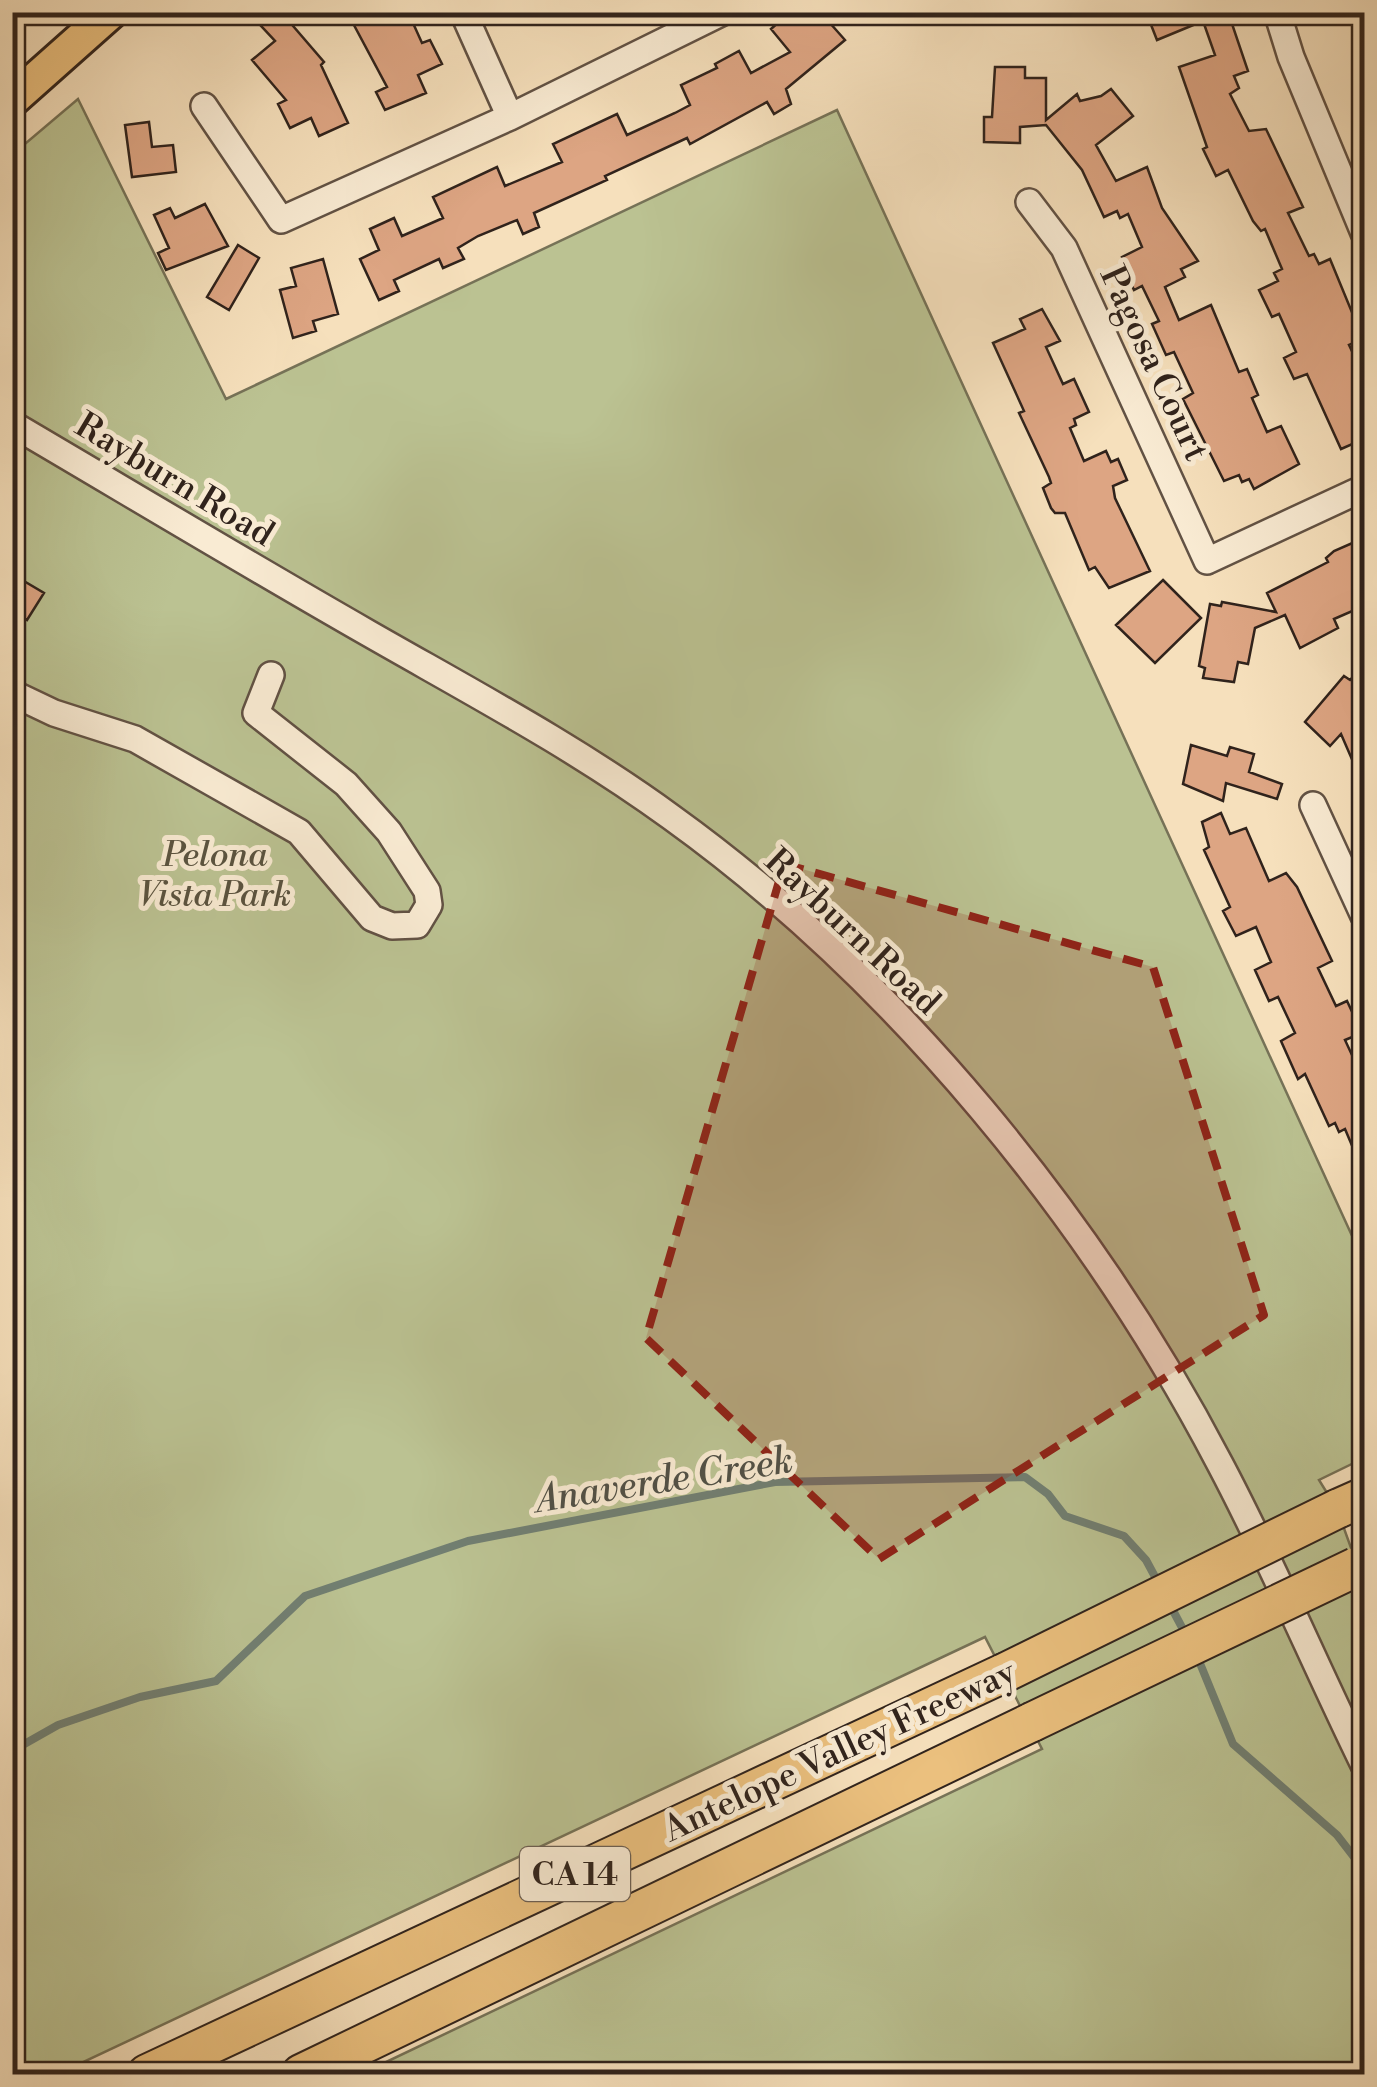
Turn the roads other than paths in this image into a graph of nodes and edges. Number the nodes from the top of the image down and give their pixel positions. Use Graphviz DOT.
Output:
graph roads {
  1 [pos="111,12"];
  2 [pos="463,12"];
  3 [pos="723,12"];
  4 [pos="1277,12"];
  5 [pos="12,100"];
  6 [pos="204,106"];
  7 [pos="510,117"];
  8 [pos="1029,202"];
  9 [pos="1364,233"];
  10 [pos="12,424"];
  11 [pos="1364,488"];
  12 [pos="272,675"];
  13 [pos="12,693"];
  14 [pos="1313,805"];
  15 [pos="1364,916"];
  16 [pos="1351,1503"];
  17 [pos="1360,1566"];
  18 [pos="1364,1765"];
  19 [pos="147,2074"];
  20 [pos="301,2074"];
  1 -- 5 [label="main road"];
  2 -- 7 [label="street"];
  3 -- 7 [label="street"];
  4 -- 9 [label="street"];
  6 -- 7 [label="street"];
  8 -- 11 [label="street, Pagosa Court"];
  10 -- 18 [label="street, Rayburn Road"];
  12 -- 13 [label="street"];
  14 -- 15 [label="street"];
  16 -- 19 [label="highway, Antelope Valley Freeway / CA 14, bridge"];
  17 -- 20 [label="highway, Antelope Valley Freeway / CA 14, bridge"];
}
